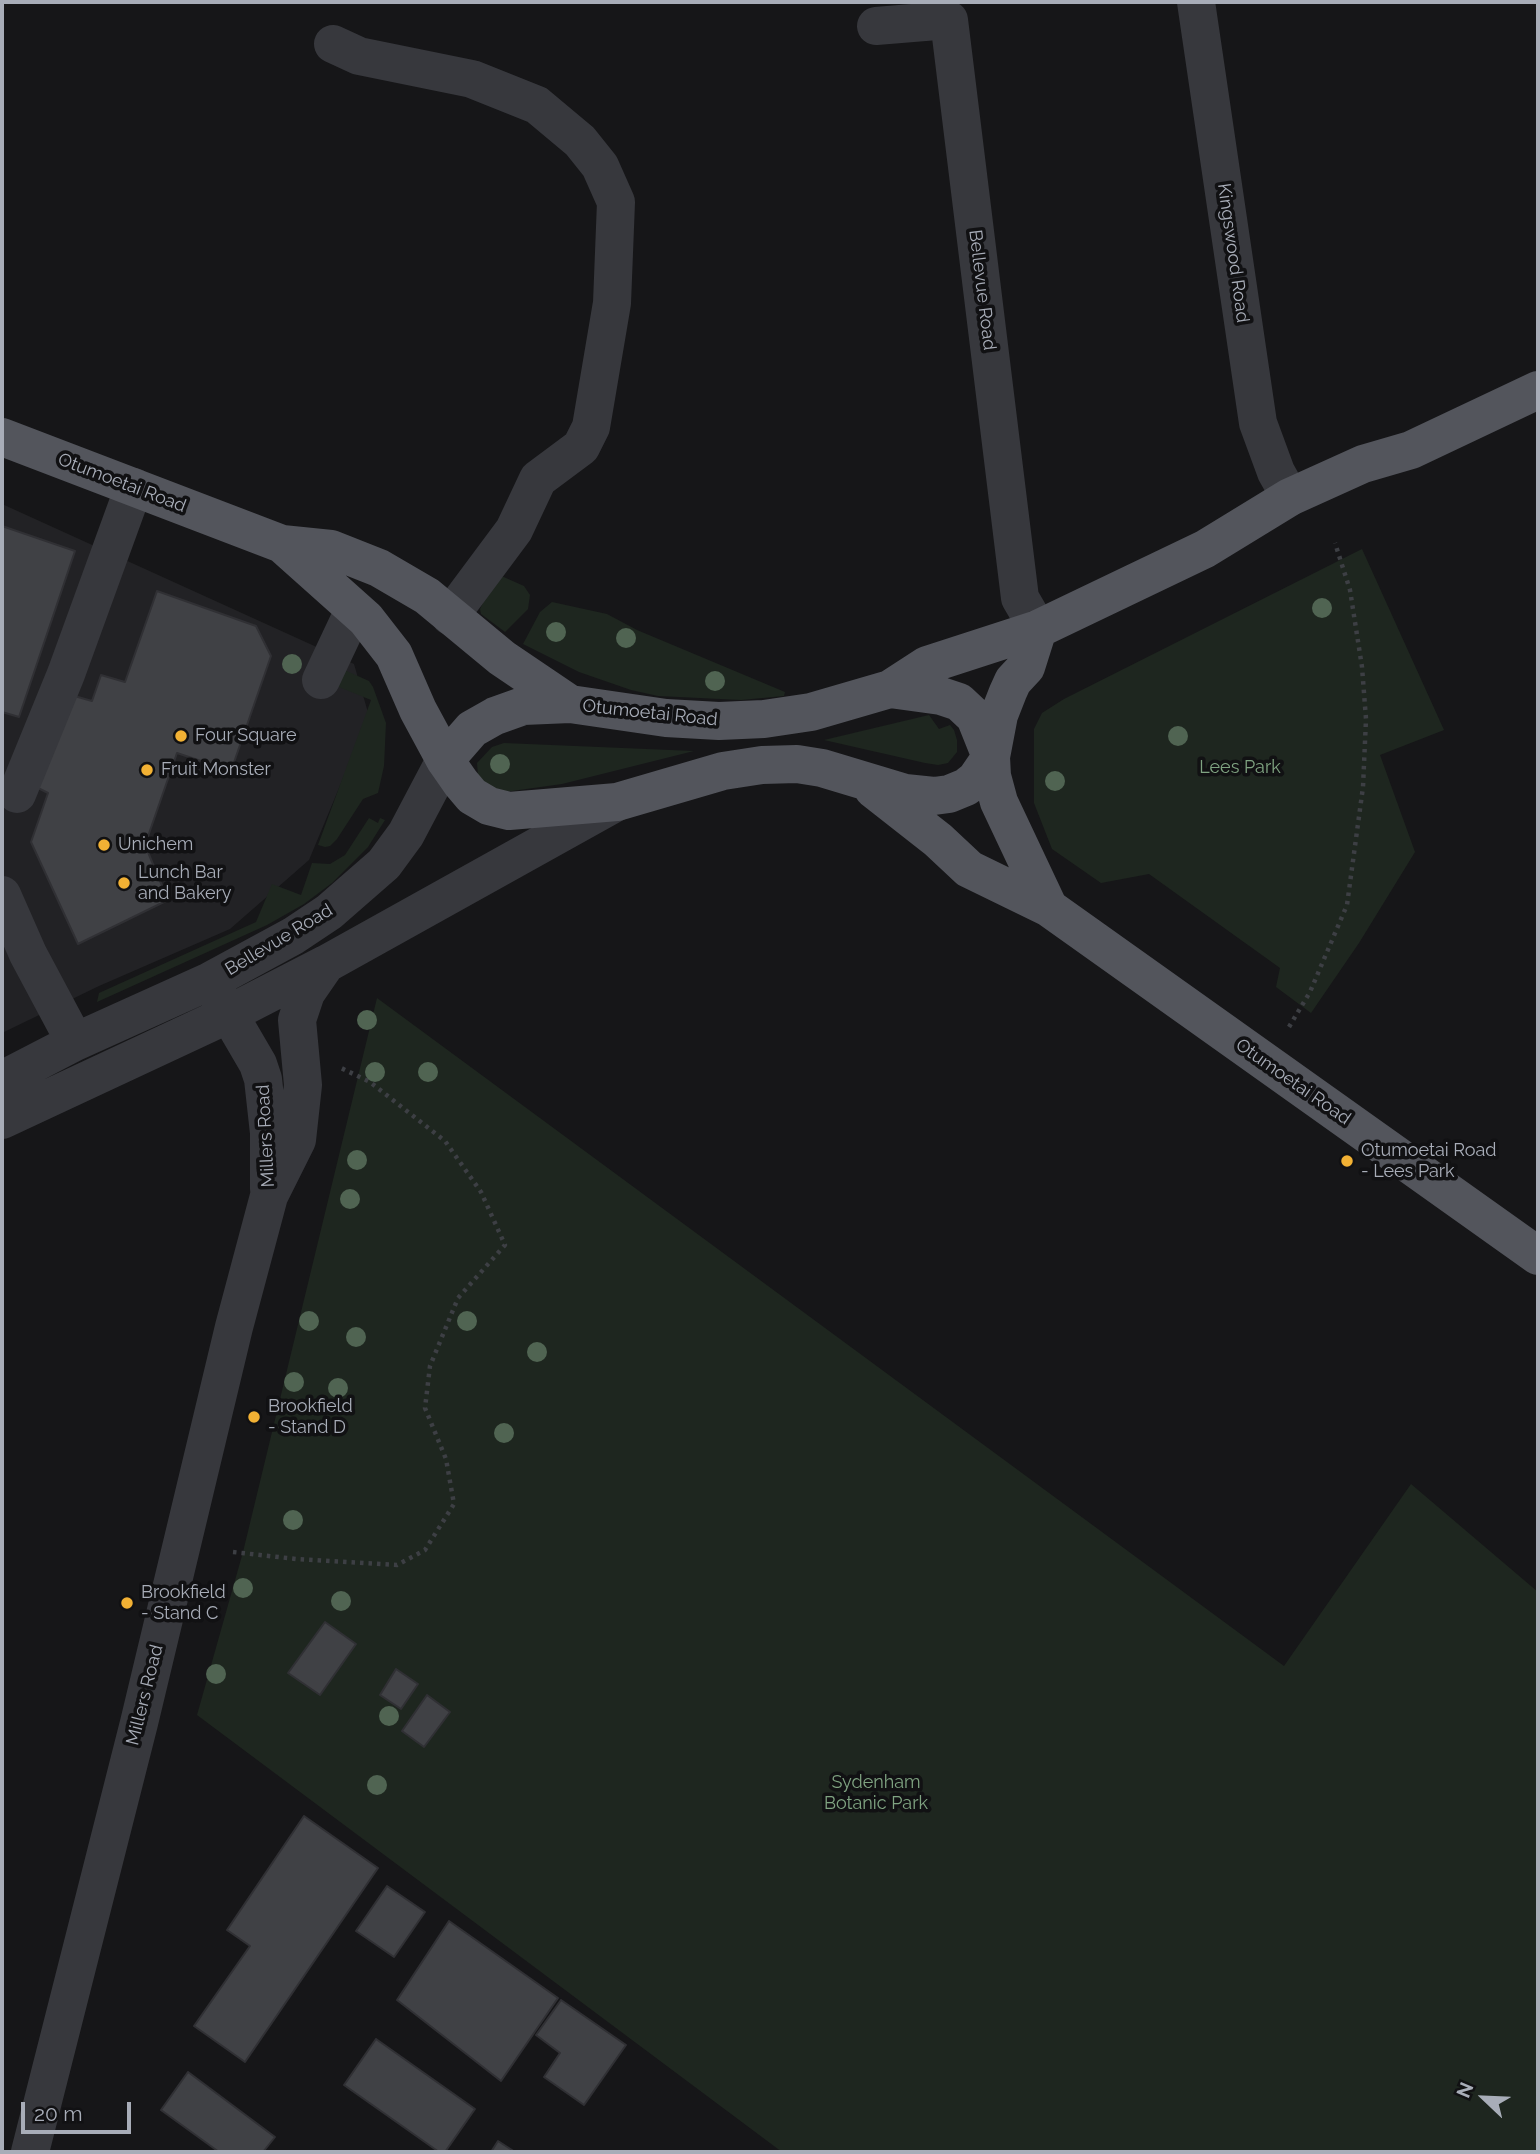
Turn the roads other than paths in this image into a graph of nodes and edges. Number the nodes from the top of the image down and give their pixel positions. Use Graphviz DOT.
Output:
graph roads {
  1 [pos="1196,2"];
  2 [pos="876,26"];
  3 [pos="333,44"];
  4 [pos="1538,390"];
  5 [pos="2,436"];
  6 [pos="134,488"];
  7 [pos="1290,497"];
  8 [pos="282,544"];
  9 [pos="354,610"];
  10 [pos="450,616"];
  11 [pos="1038,629"];
  12 [pos="321,680"];
  13 [pos="890,689"];
  14 [pos="570,704"];
  15 [pos="991,757"];
  16 [pos="445,760"];
  17 [pos="861,779"];
  18 [pos="17,794"];
  19 [pos="617,802"];
  20 [pos="2,895"];
  21 [pos="1049,908"];
  22 [pos="15,960"];
  23 [pos="326,964"];
  24 [pos="210,981"];
  25 [pos="268,992"];
  26 [pos="229,1014"];
  27 [pos="297,1020"];
  28 [pos="75,1042"];
  29 [pos="2,1080"];
  30 [pos="2,1120"];
  31 [pos="269,1196"];
  32 [pos="1538,1256"];
  33 [pos="30,2152"];
  1 -- 7 [label="street, Kingswood Road"];
  2 -- 11 [label="street, Bellevue Road"];
  3 -- 10 [label="street"];
  4 -- 7 [label="main road"];
  5 -- 6 [label="main road, Otumoetai Road"];
  6 -- 8 [label="main road, Otumoetai Road"];
  6 -- 18 [label="street"];
  7 -- 11 [label="main road"];
  8 -- 9 [label="main road, Otumoetai Road"];
  8 -- 10 [label="main road, Otumoetai Road"];
  9 -- 12 [label="street"];
  9 -- 16 [label="main road, Otumoetai Road"];
  10 -- 14 [label="main road, Otumoetai Road"];
  11 -- 13 [label="main road"];
  11 -- 15 [label="main road"];
  13 -- 14 [label="main road, Otumoetai Road"];
  13 -- 15 [label="main road, Otumoetai Road"];
  14 -- 16 [label="main road, Bellevue Road"];
  15 -- 17 [label="main road"];
  15 -- 21 [label="main road, Otumoetai Road"];
  16 -- 19 [label="main road, Otumoetai Road"];
  16 -- 24 [label="street, Bellevue Road"];
  17 -- 19 [label="main road, Otumoetai Road"];
  17 -- 21 [label="main road, Otumoetai Road"];
  19 -- 23 [label="street"];
  20 -- 22 [label="street"];
  21 -- 32 [label="main road, Otumoetai Road"];
  22 -- 28 [label="street"];
  23 -- 25 [label="street"];
  23 -- 27 [label="street, Millers Road"];
  24 -- 25 [label="street"];
  24 -- 26 [label="street, Millers Road"];
  24 -- 28 [label="street, Bellevue Road"];
  25 -- 26 [label="street"];
  25 -- 27 [label="street"];
  26 -- 30 [label="street"];
  26 -- 31 [label="street, Millers Road"];
  27 -- 31 [label="street, Millers Road"];
  28 -- 29 [label="street, Bellevue Road"];
  31 -- 33 [label="street, Millers Road"];
}
